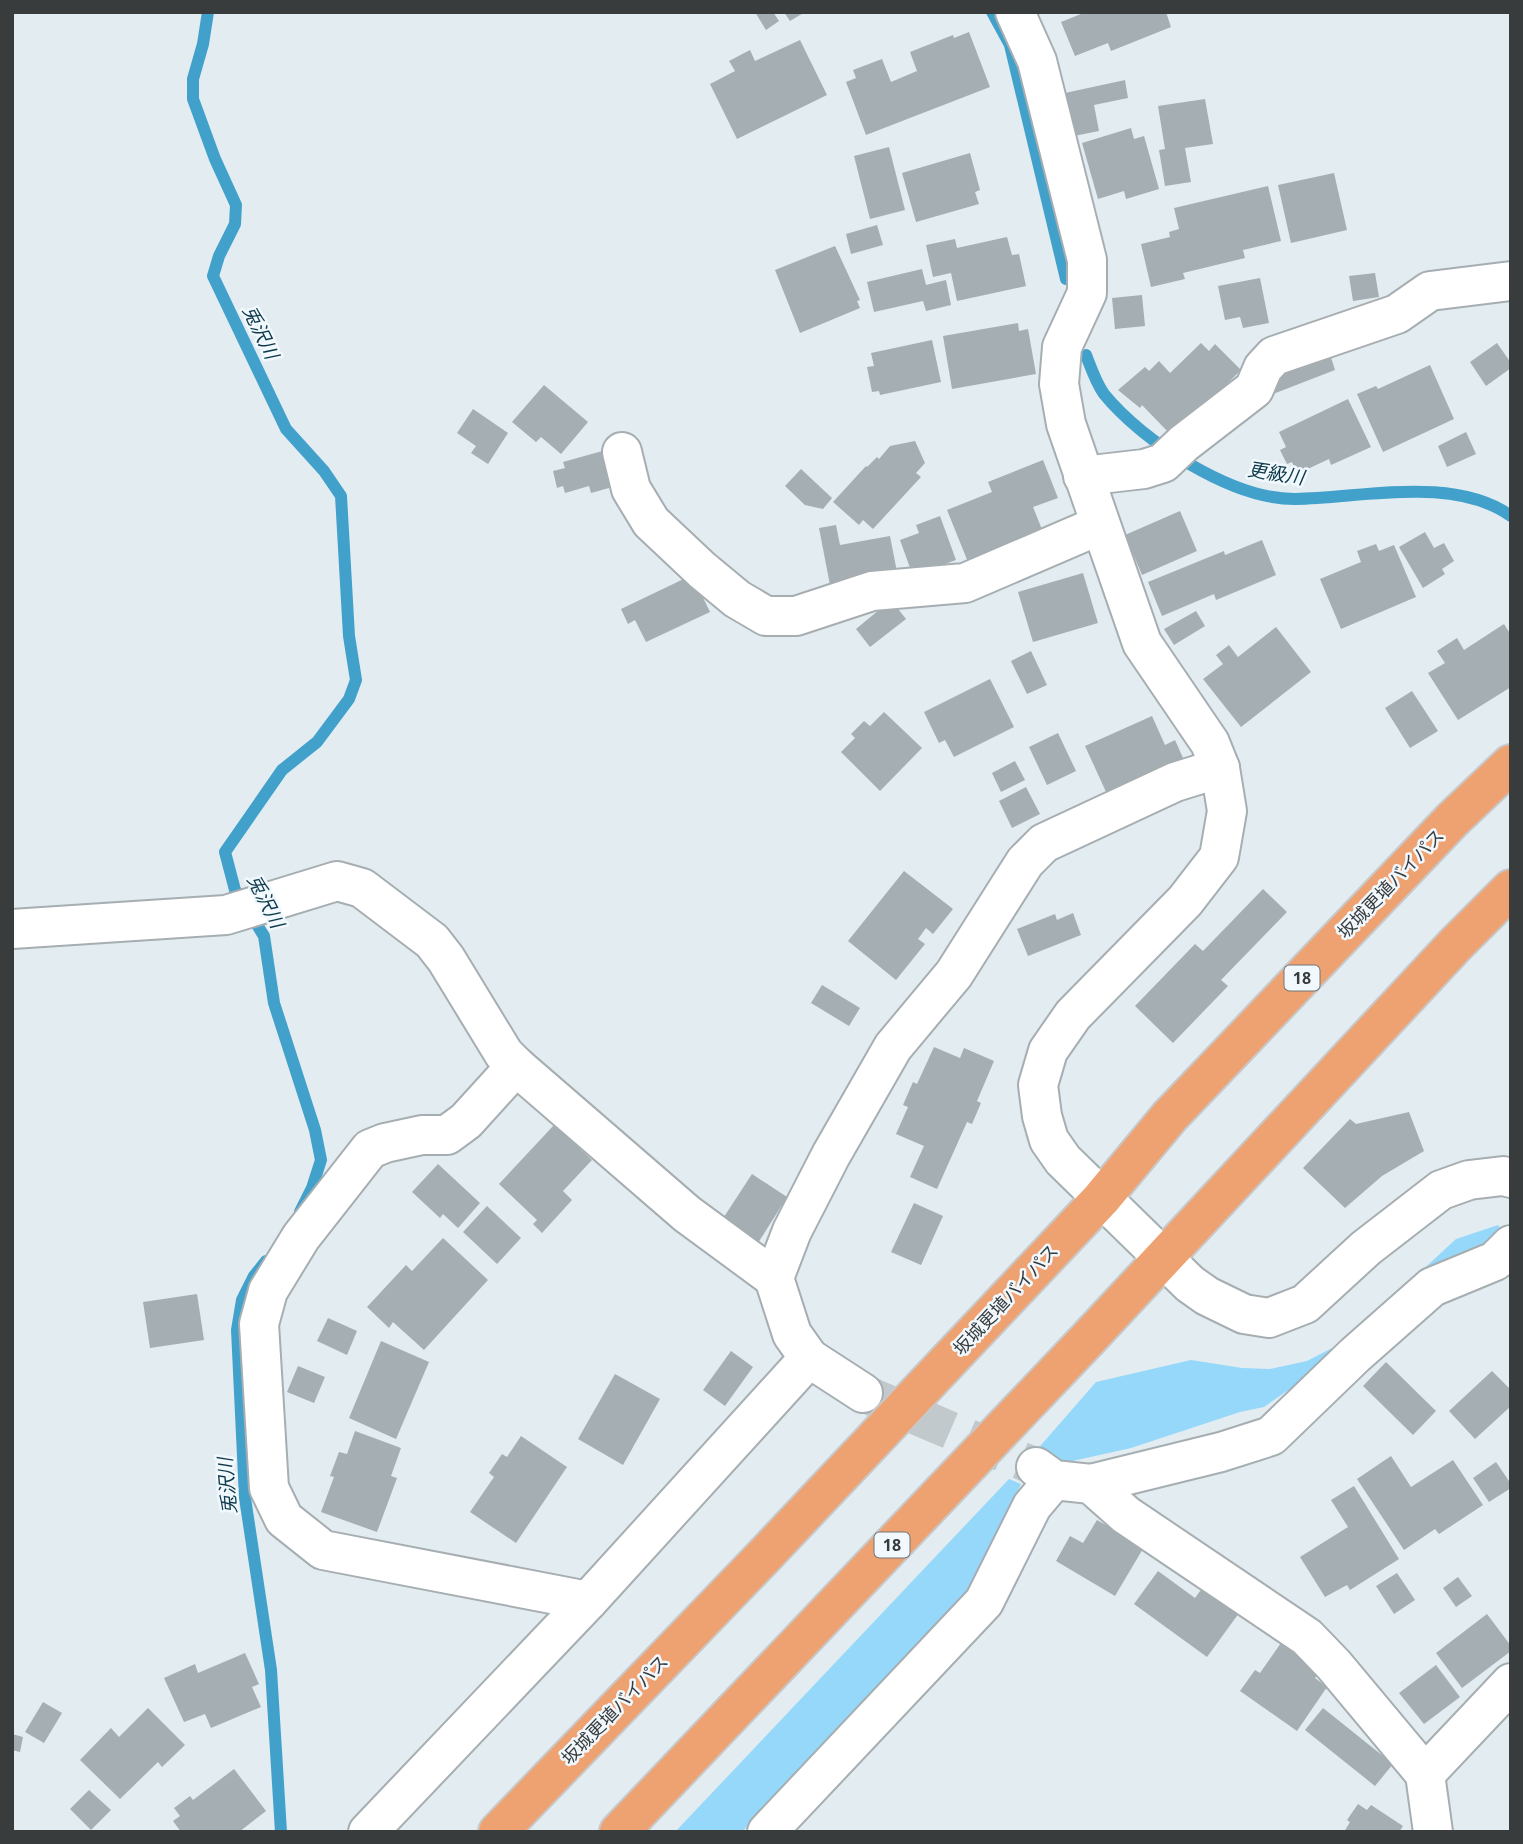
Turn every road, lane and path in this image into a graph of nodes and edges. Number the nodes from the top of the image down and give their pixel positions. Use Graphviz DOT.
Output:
graph roads {
  1 [pos="1015,12"];
  2 [pos="1511,281"];
  3 [pos="622,453"];
  4 [pos="1083,476"];
  5 [pos="1100,525"];
  6 [pos="1511,764"];
  7 [pos="1220,768"];
  8 [pos="1511,889"];
  9 [pos="12,929"];
  10 [pos="516,1066"];
  11 [pos="1511,1178"];
  12 [pos="1101,1199"];
  13 [pos="1511,1245"];
  14 [pos="1162,1257"];
  15 [pos="774,1278"];
  16 [pos="809,1358"];
  17 [pos="863,1393"];
  18 [pos="1060,1477"];
  19 [pos="589,1601"];
  20 [pos="1511,1683"];
  21 [pos="1425,1774"];
  22 [pos="368,1832"];
  23 [pos="498,1832"];
  24 [pos="619,1832"];
  25 [pos="767,1832"];
  26 [pos="1433,1832"];
  1 -- 4 [label="street"];
  2 -- 4 [label="street"];
  3 -- 5 [label="street"];
  4 -- 5 [label="street"];
  5 -- 7 [label="street"];
  6 -- 12 [label="highway, 坂城更埴バイパス / 18"];
  7 -- 12 [label="street"];
  7 -- 15 [label="street"];
  8 -- 14 [label="highway, 18"];
  9 -- 10 [label="street"];
  10 -- 15 [label="street"];
  10 -- 19 [label="street"];
  11 -- 14 [label="street"];
  12 -- 14 [label="street"];
  12 -- 23 [label="highway, 坂城更埴バイパス / 18"];
  13 -- 18 [label="street"];
  14 -- 24 [label="highway, 18"];
  15 -- 16 [label="street"];
  16 -- 17 [label="street"];
  16 -- 19 [label="street"];
  18 -- 21 [label="street"];
  18 -- 25 [label="street"];
  19 -- 22 [label="street"];
  20 -- 21 [label="street"];
  21 -- 26 [label="street"];
}
